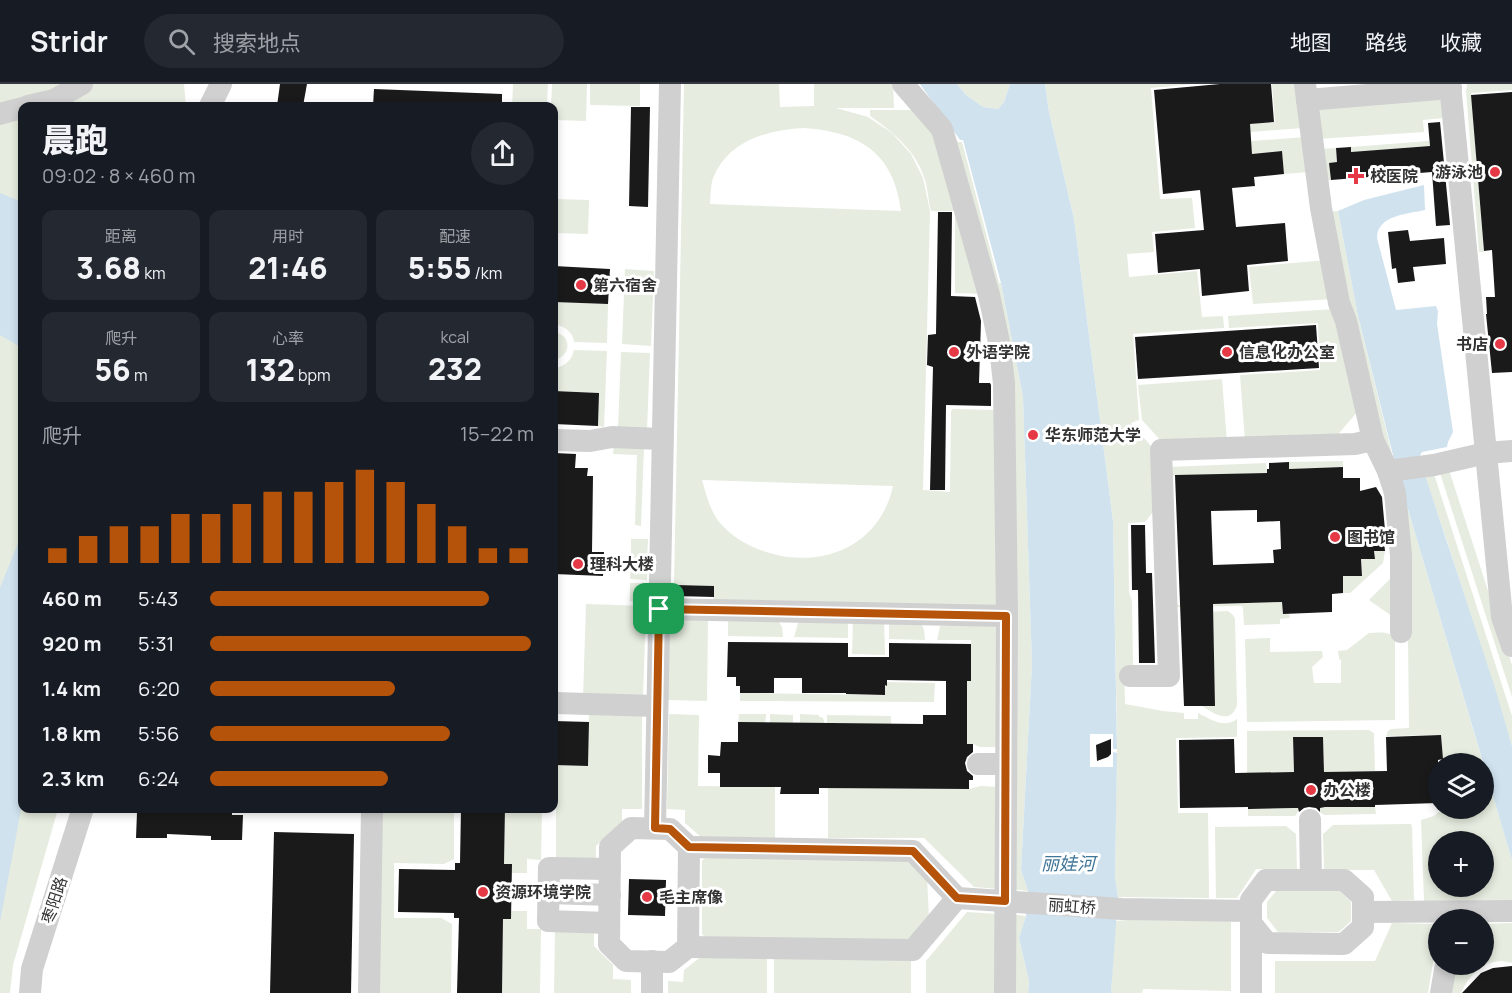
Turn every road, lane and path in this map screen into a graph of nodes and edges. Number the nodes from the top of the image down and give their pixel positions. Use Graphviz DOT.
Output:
graph roads {
  1 [pos="82,84"];
  2 [pos="221,84"];
  3 [pos="670,84"];
  4 [pos="903,84"];
  5 [pos="1450,86"];
  6 [pos="1306,92"];
  7 [pos="45,102"];
  8 [pos="212,102"];
  9 [pos="18,109"];
  10 [pos="0,114"];
  11 [pos="662,439"];
  12 [pos="558,440"];
  13 [pos="1373,440"];
  14 [pos="1512,451"];
  15 [pos="1486,453"];
  16 [pos="1392,470"];
  17 [pos="659,609"];
  18 [pos="1006,616"];
  19 [pos="1401,632"];
  20 [pos="1512,646"];
  21 [pos="1130,675"];
  22 [pos="558,703"];
  23 [pos="657,706"];
  24 [pos="978,764"];
  25 [pos="1006,764"];
  26 [pos="81,813"];
  27 [pos="372,813"];
  28 [pos="1310,820"];
  29 [pos="655,828"];
  30 [pos="689,847"];
  31 [pos="610,869"];
  32 [pos="1311,880"];
  33 [pos="548,893"];
  34 [pos="610,895"];
  35 [pos="957,898"];
  36 [pos="1014,902"];
  37 [pos="1512,911"];
  38 [pos="1363,912"];
  39 [pos="1494,913"];
  40 [pos="1428,915"];
  41 [pos="1251,917"];
  42 [pos="609,922"];
  43 [pos="688,947"];
  44 [pos="652,961"];
  45 [pos="1444,975"];
  46 [pos="30,993"];
  47 [pos="369,993"];
  48 [pos="652,993"];
  49 [pos="1005,993"];
  50 [pos="1251,993"];
  51 [pos="1441,993"];
  1 -- 7 [label="street"];
  2 -- 8 [label="street"];
  3 -- 11 [label="street"];
  4 -- 18 [label="street"];
  5 -- 6 [label="street"];
  5 -- 15 [label="street"];
  6 -- 13 [label="street"];
  9 -- 10 [label="street"];
  11 -- 12 [label="street"];
  11 -- 17 [label="street"];
  13 -- 16 [label="street"];
  13 -- 21 [label="street"];
  14 -- 15 [label="street"];
  15 -- 16 [label="street"];
  15 -- 20 [label="street"];
  16 -- 19 [label="street"];
  17 -- 18 [label="street"];
  17 -- 23 [label="street"];
  18 -- 25 [label="street"];
  22 -- 23 [label="street"];
  23 -- 29 [label="street"];
  24 -- 25 [label="street"];
  25 -- 36 [label="street"];
  26 -- 46 [label="street, 枣阳路"];
  27 -- 47 [label="street"];
  28 -- 32 [label="street"];
  29 -- 30 [label="street"];
  29 -- 31 [label="street"];
  30 -- 35 [label="street"];
  30 -- 43 [label="street"];
  31 -- 33 [label="street"];
  31 -- 34 [label="street"];
  32 -- 38 [label="street"];
  32 -- 41 [label="street"];
  33 -- 34 [label="street"];
  33 -- 42 [label="street"];
  34 -- 42 [label="street"];
  35 -- 36 [label="street, 丽虹桥"];
  35 -- 43 [label="street"];
  36 -- 41 [label="street, 丽虹桥"];
  36 -- 49 [label="street"];
  37 -- 39 [label="street"];
  38 -- 40 [label="street"];
  38 -- 41 [label="street"];
  41 -- 50 [label="street"];
  42 -- 44 [label="street"];
  43 -- 44 [label="street"];
  44 -- 48 [label="street"];
  45 -- 51 [label="street"];
}
